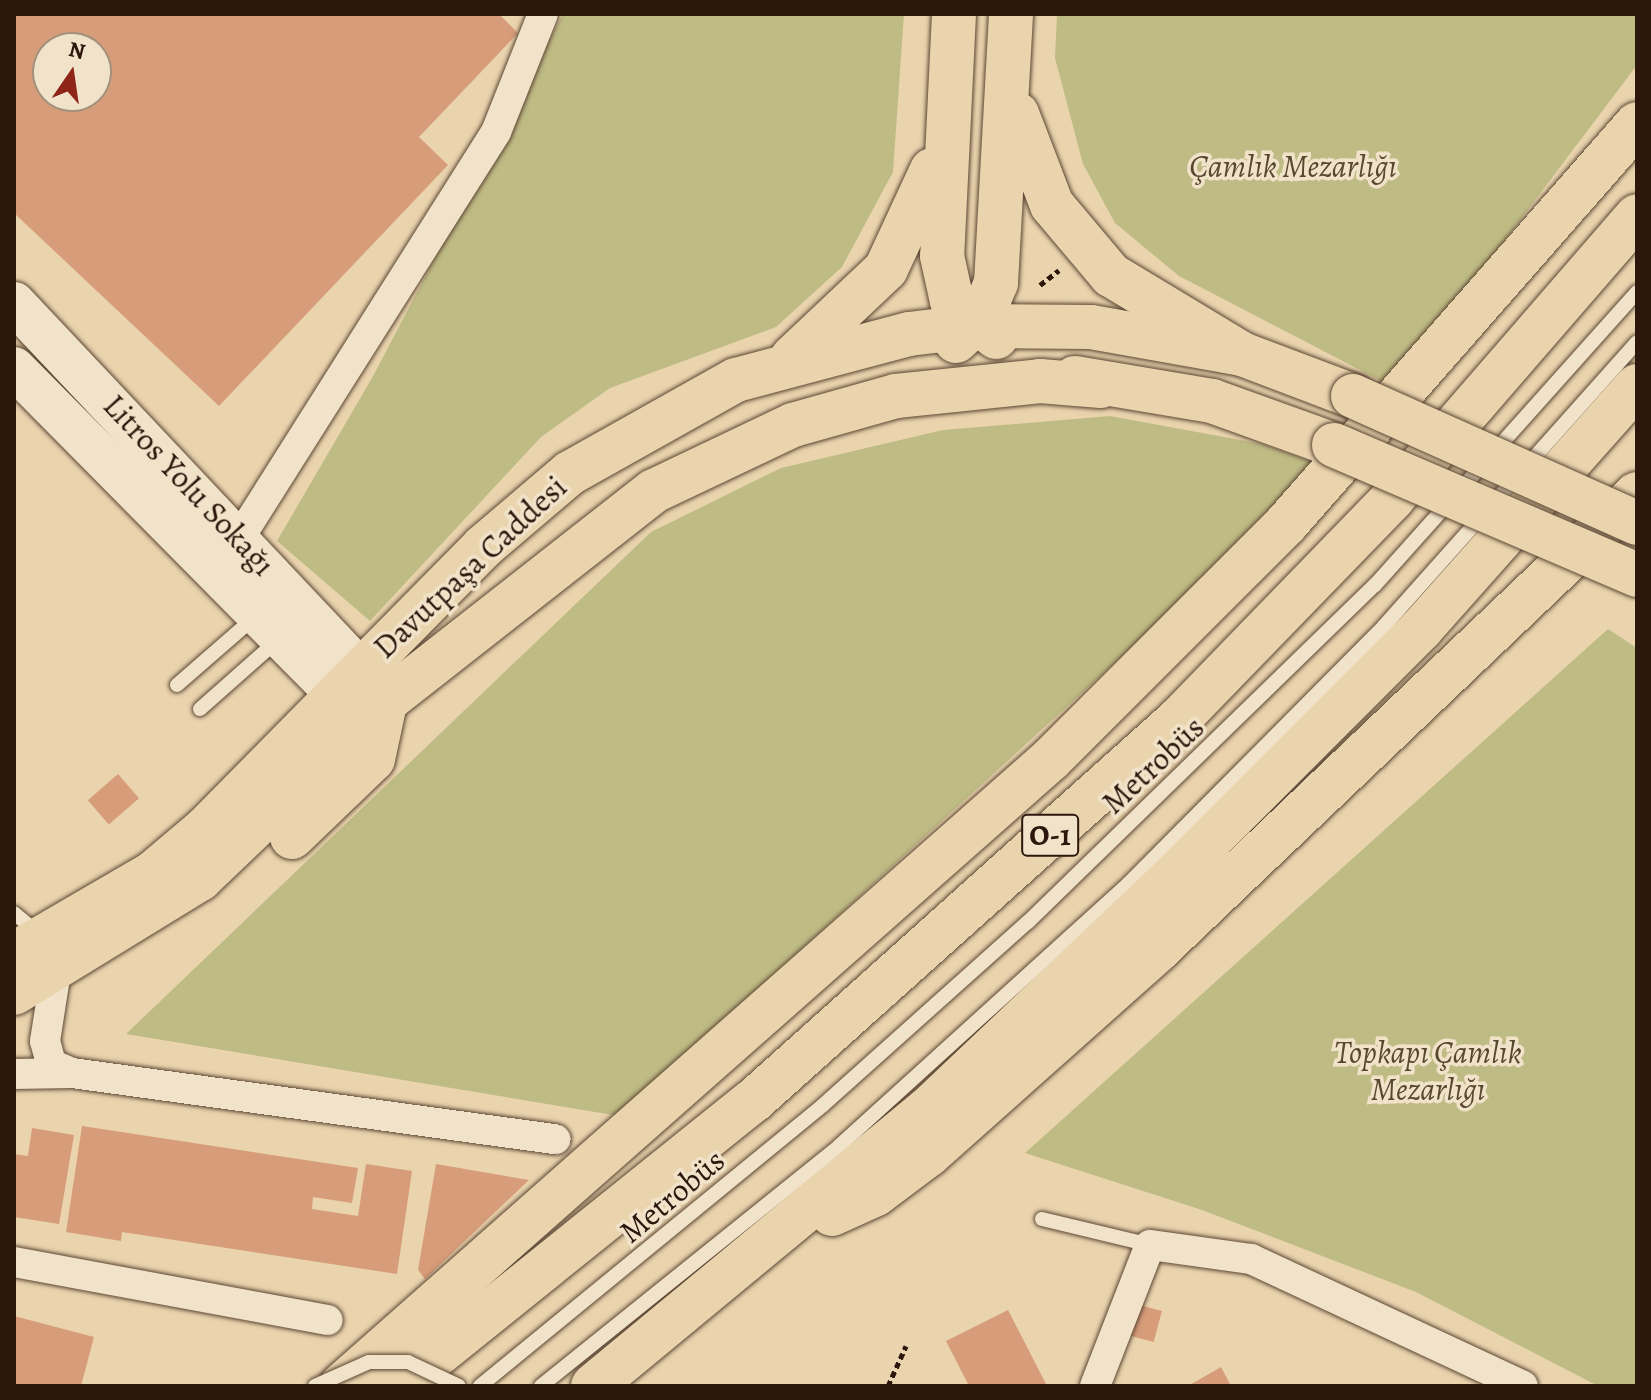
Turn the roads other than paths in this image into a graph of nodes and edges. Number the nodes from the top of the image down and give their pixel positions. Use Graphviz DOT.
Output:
graph roads {
  1 [pos="543,14"];
  2 [pos="954,14"];
  3 [pos="1011,14"];
  4 [pos="1009,93"];
  5 [pos="1637,124"];
  6 [pos="946,135"];
  7 [pos="1637,216"];
  8 [pos="1637,292"];
  9 [pos="14,303"];
  10 [pos="975,326"];
  11 [pos="1637,342"];
  12 [pos="1242,354"];
  13 [pos="784,364"];
  14 [pos="14,368"];
  15 [pos="1101,386"];
  16 [pos="1637,386"];
  17 [pos="654,491"];
  18 [pos="1637,494"];
  19 [pos="1637,523"];
  20 [pos="240,537"];
  21 [pos="1637,575"];
  22 [pos="271,624"];
  23 [pos="177,685"];
  24 [pos="361,697"];
  25 [pos="200,709"];
  26 [pos="32,944"];
  27 [pos="14,993"];
  28 [pos="72,1073"];
  29 [pos="14,1074"];
  30 [pos="556,1139"];
  31 [pos="1042,1219"];
  32 [pos="791,1226"];
  33 [pos="1150,1245"];
  34 [pos="14,1262"];
  35 [pos="328,1320"];
  36 [pos="315,1386"];
  37 [pos="341,1386"];
  38 [pos="398,1386"];
  39 [pos="459,1386"];
  40 [pos="480,1386"];
  41 [pos="541,1386"];
  42 [pos="593,1386"];
  43 [pos="1095,1386"];
  44 [pos="1523,1386"];
  1 -- 20 [label="street"];
  2 -- 6 [label="main road"];
  3 -- 4 [label="main road"];
  4 -- 10 [label="main road"];
  4 -- 12 [label="main road"];
  5 -- 37 [label="main road"];
  6 -- 10 [label="main road"];
  6 -- 13 [label="main road"];
  7 -- 38 [label="main road, O-1"];
  8 -- 40 [label="lane, Metrobüs"];
  9 -- 20 [label="main road, Litros Yolu Sokağı"];
  10 -- 12 [label="main road, Davutpaşa Caddesi"];
  10 -- 13 [label="main road, Davutpaşa Caddesi"];
  10 -- 15 [label="main road"];
  10 -- 17 [label="main road"];
  11 -- 41 [label="lane, Metrobüs"];
  12 -- 19 [label="main road, bridge"];
  13 -- 24 [label="main road, Davutpaşa Caddesi"];
  14 -- 22 [label="main road, Litros Yolu Sokağı"];
  15 -- 17 [label="main road, Davutpaşa Caddesi"];
  15 -- 21 [label="main road, bridge"];
  16 -- 32 [label="main road"];
  17 -- 24 [label="main road, Davutpaşa Caddesi"];
  18 -- 32 [label="main road"];
  20 -- 24 [label="main road, Litros Yolu Sokağı"];
  22 -- 23 [label="lane"];
  22 -- 24 [label="main road, Litros Yolu Sokağı"];
  22 -- 25 [label="lane"];
  24 -- 26 [label="main road, Davutpaşa Caddesi"];
  26 -- 27 [label="main road, Davutpaşa Caddesi"];
  26 -- 28 [label="street"];
  28 -- 29 [label="street"];
  28 -- 30 [label="street"];
  31 -- 33 [label="lane"];
  32 -- 42 [label="main road"];
  33 -- 43 [label="street"];
  33 -- 44 [label="street"];
  34 -- 35 [label="street"];
  36 -- 39 [label="lane, bridge"];
}
